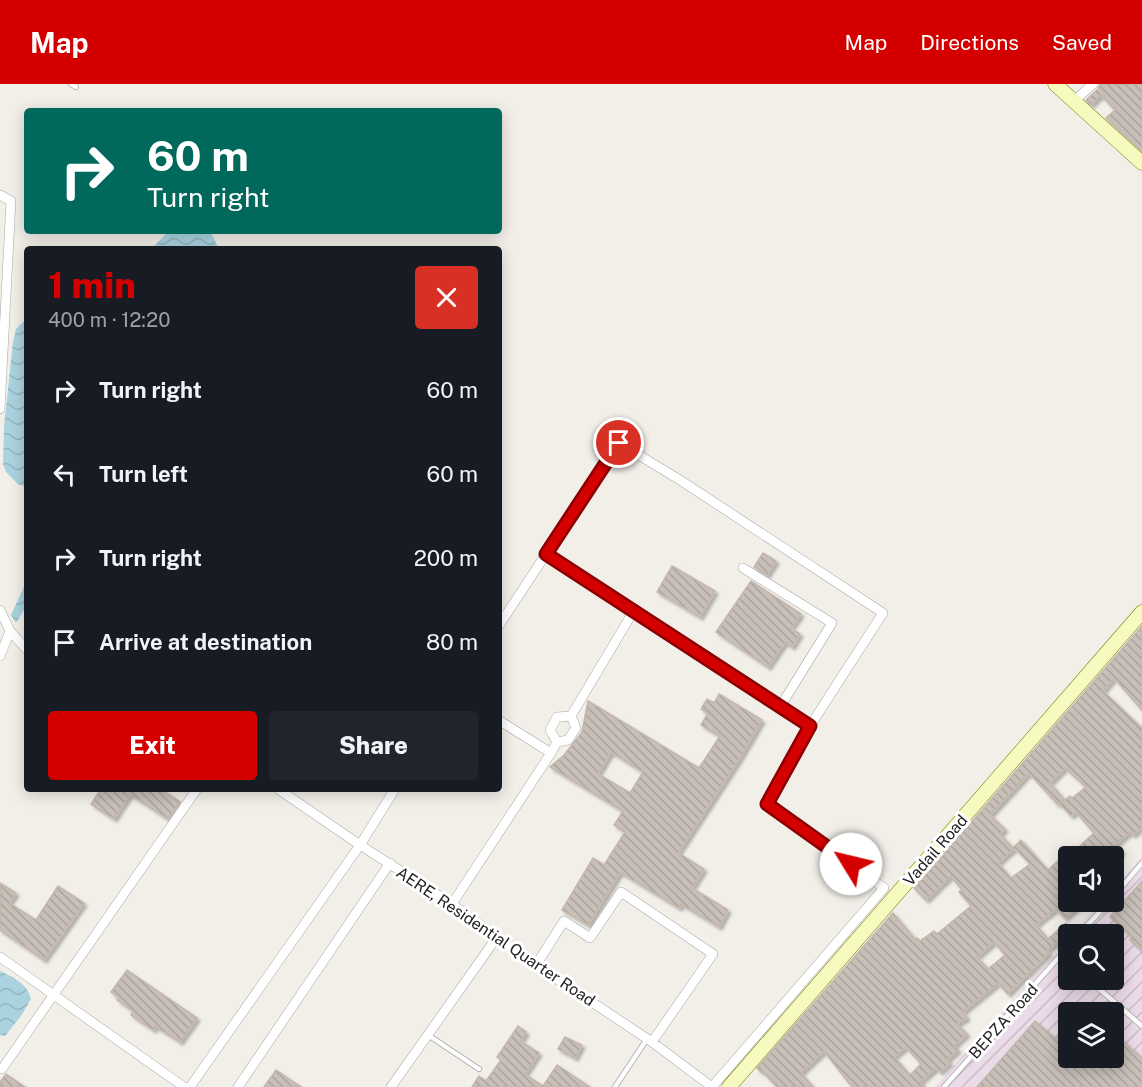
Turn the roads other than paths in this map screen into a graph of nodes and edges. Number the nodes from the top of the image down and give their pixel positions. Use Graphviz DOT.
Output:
graph roads {
  1 [pos="1054,84"];
  2 [pos="1093,84"];
  3 [pos="1074,101"];
  4 [pos="1142,163"];
  5 [pos="0,195"];
  6 [pos="0,409"];
  7 [pos="546,554"];
  8 [pos="743,568"];
  9 [pos="0,610"];
  10 [pos="633,612"];
  11 [pos="1142,612"];
  12 [pos="502,621"];
  13 [pos="10,631"];
  14 [pos="24,647"];
  15 [pos="0,656"];
  16 [pos="780,707"];
  17 [pos="571,716"];
  18 [pos="502,723"];
  19 [pos="810,726"];
  20 [pos="557,742"];
  21 [pos="551,753"];
  22 [pos="195,792"];
  23 [pos="282,792"];
  24 [pos="393,792"];
  25 [pos="360,845"];
  26 [pos="390,863"];
  27 [pos="1142,863"];
  28 [pos="1124,884"];
  29 [pos="452,904"];
  30 [pos="1100,912"];
  31 [pos="1089,924"];
  32 [pos="497,937"];
  33 [pos="0,957"];
  34 [pos="1058,958"];
  35 [pos="536,964"];
  36 [pos="1101,990"];
  37 [pos="55,995"];
  38 [pos="1142,1026"];
  39 [pos="428,1035"];
  40 [pos="650,1040"];
  41 [pos="479,1069"];
  42 [pos="2,1070"];
  43 [pos="184,1087"];
  44 [pos="190,1087"];
  45 [pos="238,1087"];
  46 [pos="391,1087"];
  47 [pos="615,1087"];
  48 [pos="712,1087"];
  49 [pos="729,1087"];
  50 [pos="944,1087"];
  1 -- 3 [label="street"];
  2 -- 3 [label="street"];
  3 -- 4 [label="street"];
  5 -- 6 [label="street"];
  7 -- 10 [label="street"];
  7 -- 12 [label="street"];
  7 -- 19 [label="street"];
  8 -- 16 [label="street"];
  9 -- 13 [label="street"];
  10 -- 16 [label="street"];
  10 -- 17 [label="street"];
  11 -- 49 [label="street, Vadail Road"];
  13 -- 14 [label="street"];
  13 -- 15 [label="street"];
  16 -- 19 [label="street"];
  17 -- 20 [label="street"];
  17 -- 20 [label="street"];
  18 -- 21 [label="street"];
  19 -- 48 [label="street"];
  20 -- 21 [label="street"];
  21 -- 29 [label="street"];
  22 -- 37 [label="street"];
  23 -- 25 [label="street, AERE, Residential Quarter Road"];
  24 -- 25 [label="street"];
  25 -- 26 [label="street, AERE, Residential Quarter Road"];
  25 -- 44 [label="street"];
  26 -- 29 [label="street, AERE, Residential Quarter Road"];
  26 -- 45 [label="street"];
  27 -- 28 [label="lane"];
  29 -- 32 [label="street, AERE, Residential Quarter Road"];
  30 -- 31 [label="lane"];
  32 -- 35 [label="street, AERE, Residential Quarter Road"];
  32 -- 39 [label="street"];
  33 -- 37 [label="street"];
  34 -- 50 [label="lane, BEPZA Road"];
  35 -- 40 [label="street, AERE, Residential Quarter Road"];
  35 -- 40 [label="street"];
  36 -- 38 [label="lane"];
  37 -- 42 [label="street"];
  37 -- 43 [label="street"];
  39 -- 41 [label="lane"];
  39 -- 46 [label="street"];
  40 -- 47 [label="lane"];
  40 -- 48 [label="street, AERE, Residential Quarter Road"];
}
